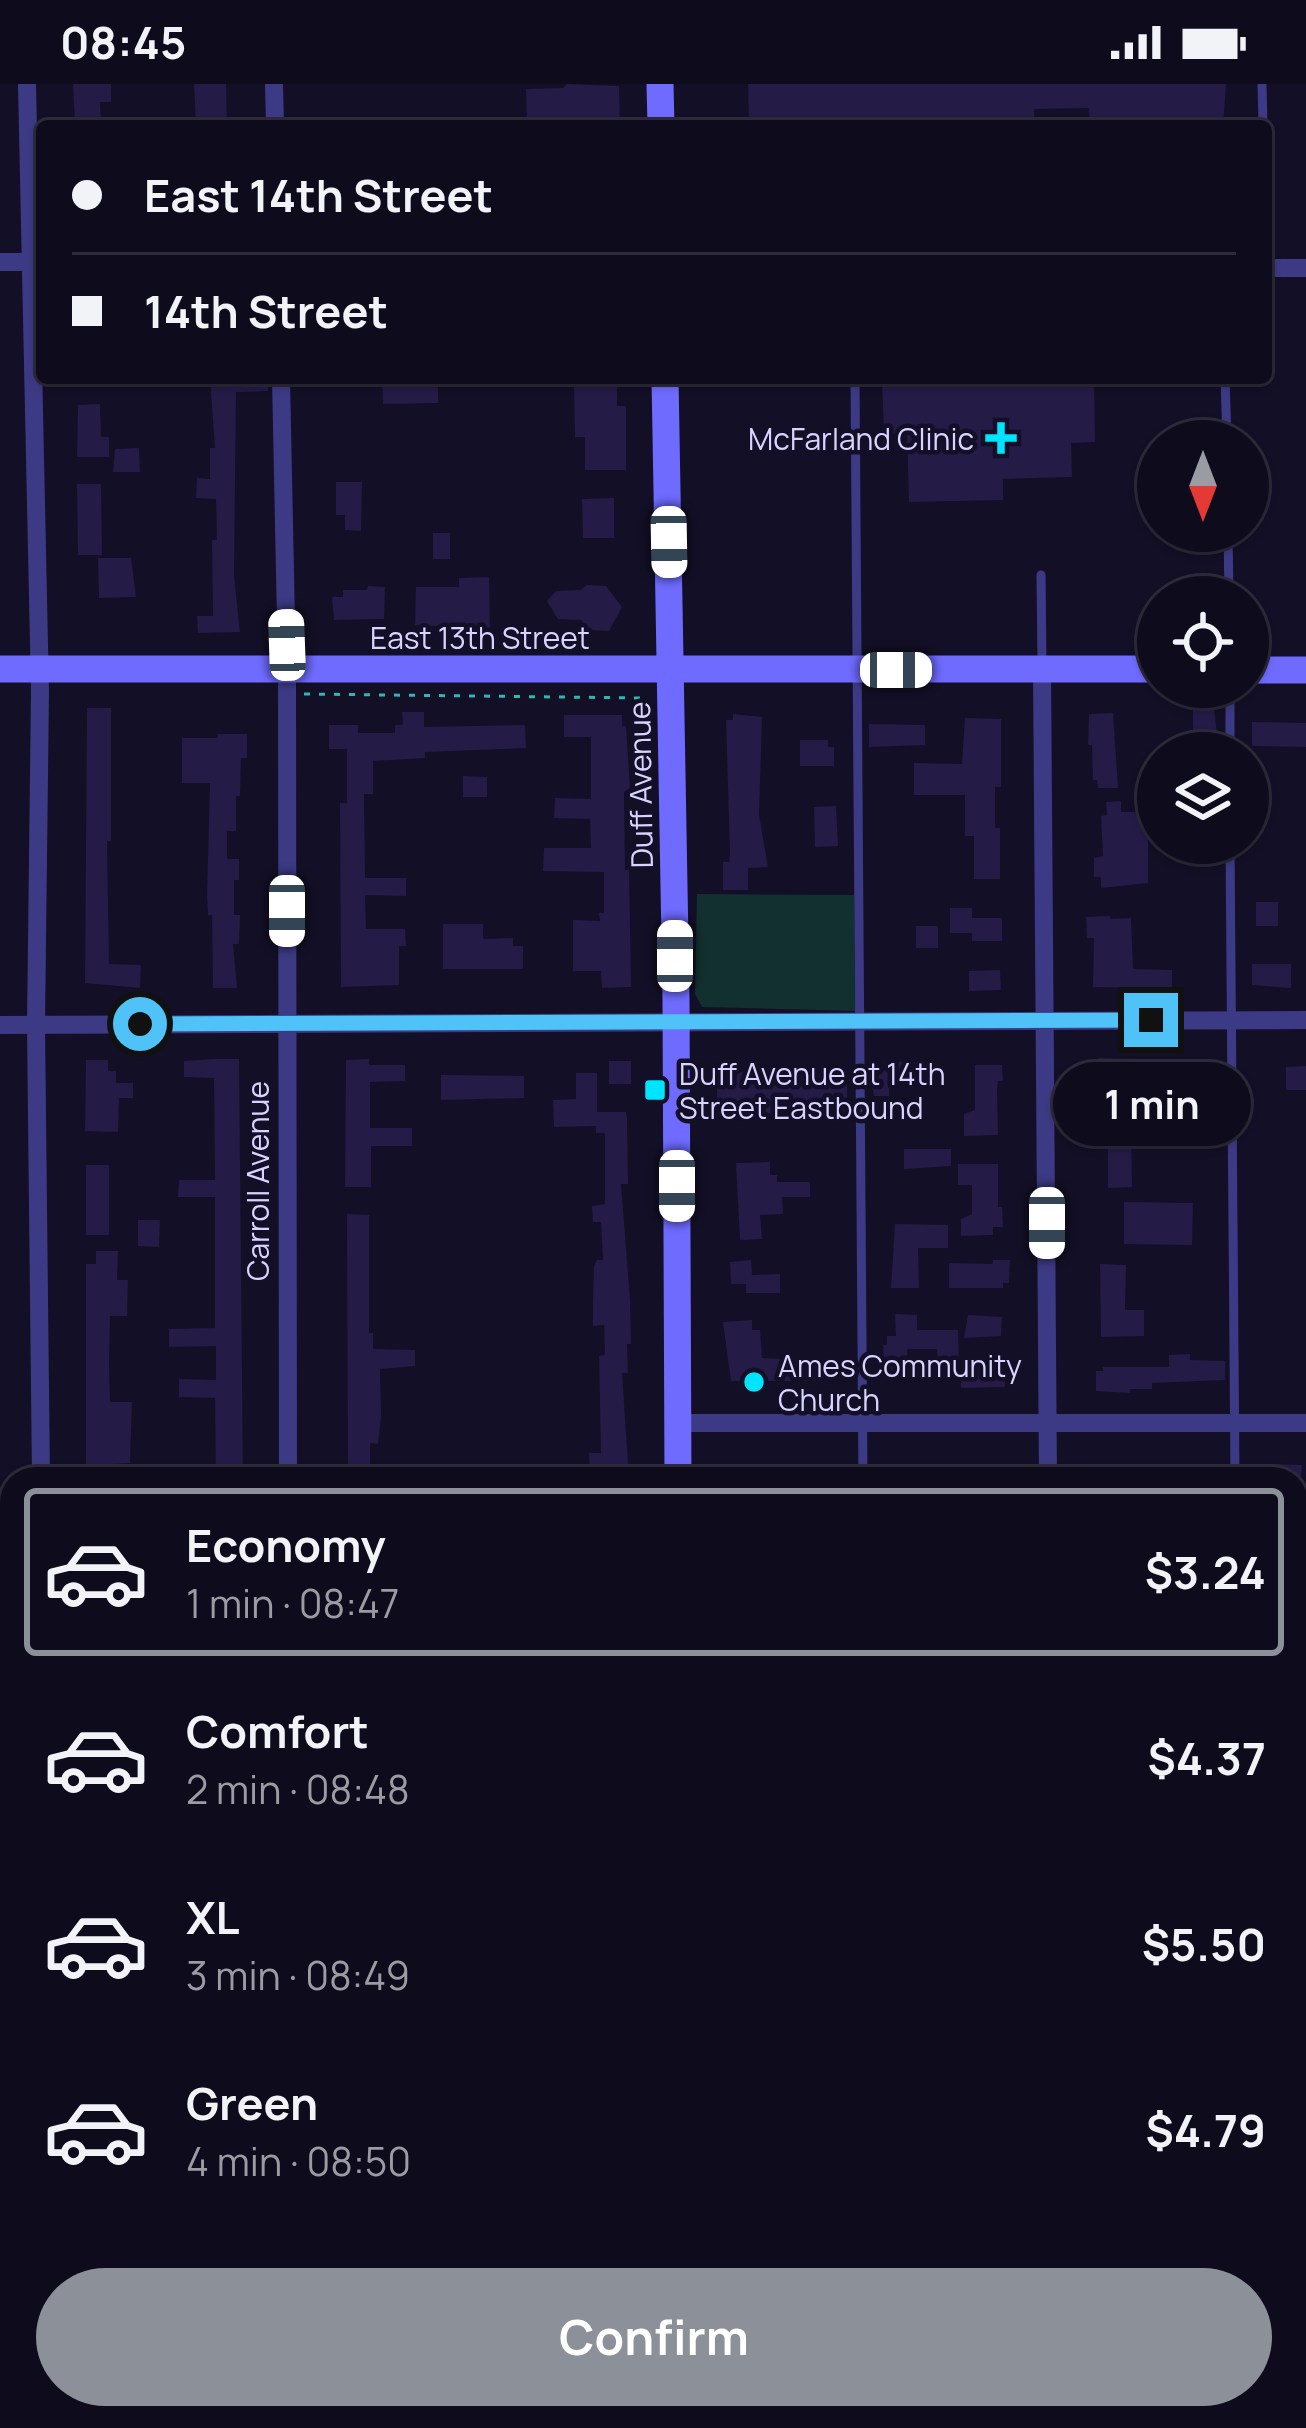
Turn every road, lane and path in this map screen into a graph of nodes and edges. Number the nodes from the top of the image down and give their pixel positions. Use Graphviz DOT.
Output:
graph roads {
  1 [pos="27,84"];
  2 [pos="274,84"];
  3 [pos="660,84"];
  4 [pos="1262,84"];
  5 [pos="275,120"];
  6 [pos="661,120"];
  7 [pos="1263,120"];
  8 [pos="0,262"];
  9 [pos="35,262"];
  10 [pos="1272,268"];
  11 [pos="1306,268"];
  12 [pos="36,343"];
  13 [pos="36,384"];
  14 [pos="281,384"];
  15 [pos="665,384"];
  16 [pos="855,384"];
  17 [pos="1226,384"];
  18 [pos="1227,420"];
  19 [pos="1041,575"];
  20 [pos="0,669"];
  21 [pos="40,669"];
  22 [pos="1042,669"];
  23 [pos="1137,669"];
  24 [pos="287,670"];
  25 [pos="856,670"];
  26 [pos="1269,670"];
  27 [pos="1306,670"];
  28 [pos="671,671"];
  29 [pos="306,694"];
  30 [pos="644,698"];
  31 [pos="1230,864"];
  32 [pos="1230,1020"];
  33 [pos="1306,1020"];
  34 [pos="1046,1021"];
  35 [pos="861,1022"];
  36 [pos="286,1023"];
  37 [pos="676,1023"];
  38 [pos="0,1025"];
  39 [pos="36,1025"];
  40 [pos="677,1423"];
  41 [pos="863,1423"];
  42 [pos="1048,1423"];
  43 [pos="1234,1424"];
  44 [pos="1306,1424"];
  45 [pos="41,1467"];
  46 [pos="288,1467"];
  47 [pos="678,1467"];
  48 [pos="863,1467"];
  49 [pos="1048,1467"];
  50 [pos="1235,1467"];
  1 -- 9 [label="street"];
  2 -- 5 [label="street"];
  3 -- 6 [label="main road"];
  4 -- 7 [label="lane"];
  8 -- 9 [label="street"];
  9 -- 12 [label="street"];
  10 -- 11 [label="street"];
  13 -- 21 [label="street"];
  14 -- 24 [label="street, Carroll Avenue"];
  15 -- 28 [label="main road, Duff Avenue"];
  16 -- 25 [label="lane"];
  17 -- 18 [label="lane"];
  19 -- 22 [label="lane"];
  20 -- 21 [label="main road, East 13th Street"];
  21 -- 24 [label="main road, East 13th Street"];
  21 -- 39 [label="street"];
  22 -- 23 [label="main road, East 13th Street"];
  22 -- 25 [label="main road, East 13th Street"];
  22 -- 34 [label="street"];
  24 -- 28 [label="main road, East 13th Street"];
  24 -- 36 [label="street, Carroll Avenue"];
  25 -- 28 [label="main road, East 13th Street"];
  25 -- 35 [label="lane"];
  26 -- 27 [label="main road"];
  28 -- 37 [label="main road, Duff Avenue"];
  29 -- 30 [label="path"];
  31 -- 32 [label="lane"];
  32 -- 33 [label="street"];
  32 -- 34 [label="street"];
  32 -- 43 [label="lane"];
  34 -- 35 [label="street"];
  34 -- 42 [label="street"];
  35 -- 37 [label="street"];
  35 -- 41 [label="lane"];
  36 -- 37 [label="street"];
  36 -- 39 [label="street"];
  36 -- 46 [label="street, Carroll Avenue"];
  37 -- 40 [label="main road, Duff Avenue"];
  38 -- 39 [label="street"];
  39 -- 45 [label="street"];
  40 -- 41 [label="street"];
  40 -- 47 [label="main road, Duff Avenue"];
  41 -- 42 [label="street"];
  41 -- 48 [label="lane"];
  42 -- 43 [label="street"];
  42 -- 49 [label="street"];
  43 -- 44 [label="street"];
  43 -- 50 [label="lane"];
}
